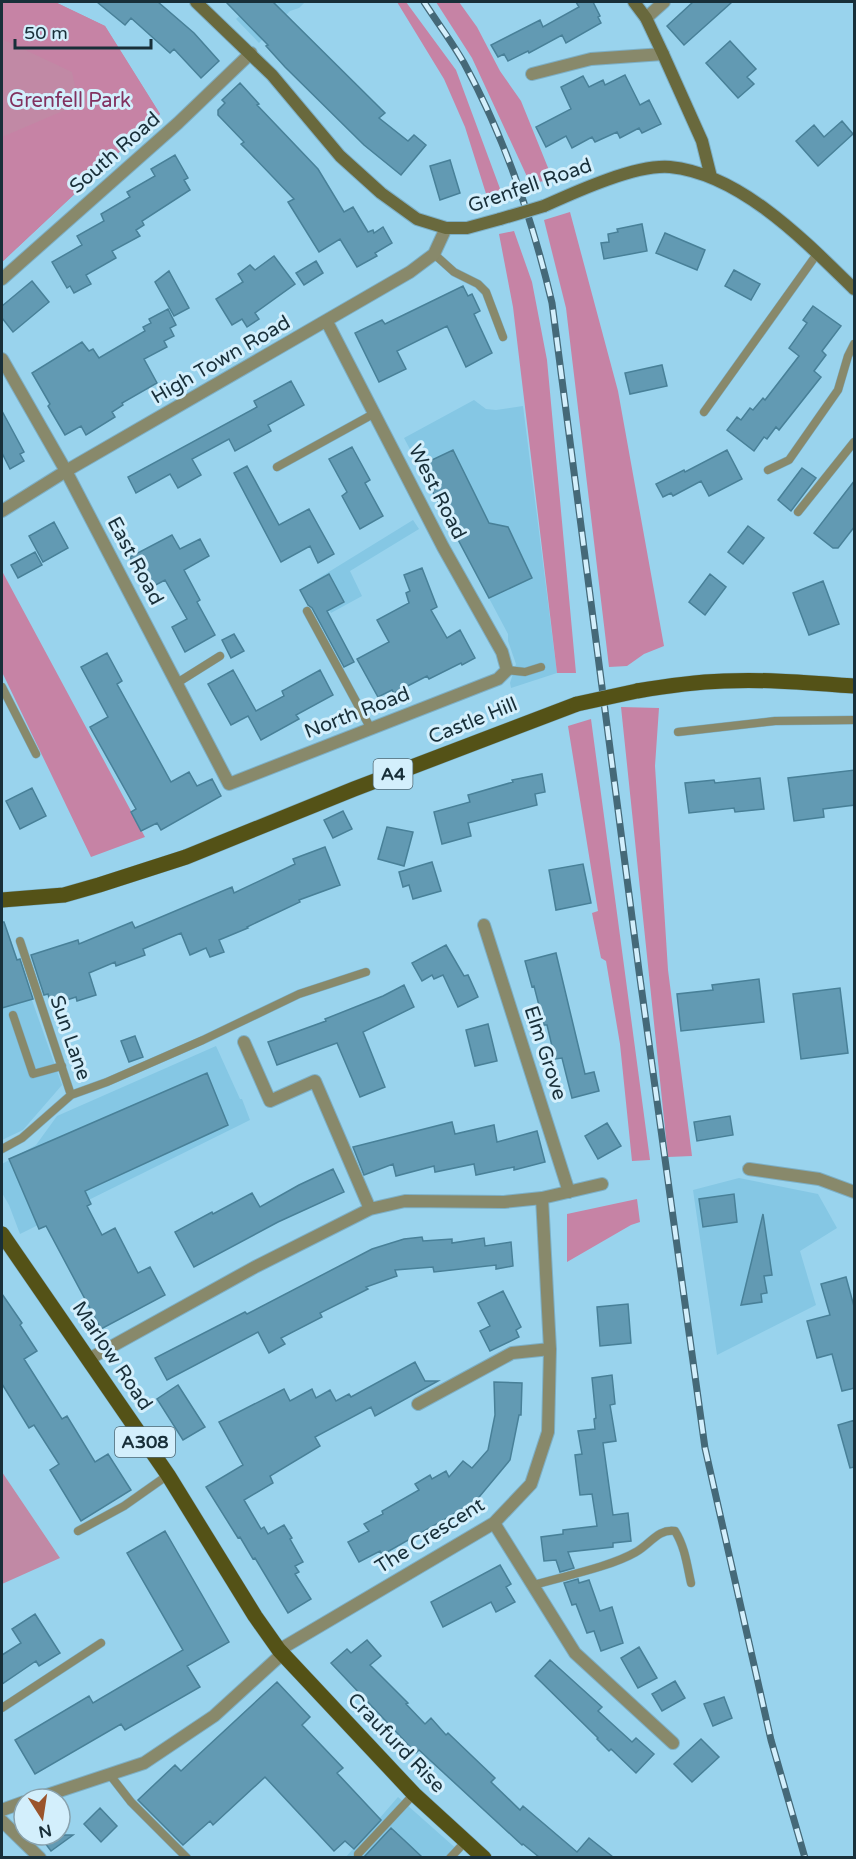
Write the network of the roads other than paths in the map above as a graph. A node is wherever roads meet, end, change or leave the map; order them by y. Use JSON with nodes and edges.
{"nodes":[{"id":1,"x":196,"y":2,"type":"edge"},
{"id":2,"x":634,"y":2,"type":"edge"},
{"id":3,"x":664,"y":2,"type":"edge"},
{"id":4,"x":646,"y":18,"type":"junction"},
{"id":5,"x":251,"y":53,"type":"junction"},
{"id":6,"x":663,"y":54,"type":"junction"},
{"id":7,"x":532,"y":74,"type":"dead end"},
{"id":8,"x":711,"y":177,"type":"junction"},
{"id":9,"x":446,"y":228,"type":"junction"},
{"id":10,"x":434,"y":254,"type":"junction"},
{"id":11,"x":817,"y":254,"type":"junction"},
{"id":12,"x":2,"y":279,"type":"edge"},
{"id":13,"x":855,"y":289,"type":"edge"},
{"id":14,"x":327,"y":322,"type":"junction"},
{"id":15,"x":503,"y":337,"type":"dead end"},
{"id":16,"x":855,"y":344,"type":"edge"},
{"id":17,"x":2,"y":359,"type":"edge"},
{"id":18,"x":704,"y":412,"type":"dead end"},
{"id":19,"x":375,"y":413,"type":"junction"},
{"id":20,"x":855,"y":442,"type":"edge"},
{"id":21,"x":277,"y":467,"type":"dead end"},
{"id":22,"x":768,"y":470,"type":"dead end"},
{"id":23,"x":66,"y":471,"type":"junction"},
{"id":24,"x":2,"y":511,"type":"edge"},
{"id":25,"x":798,"y":512,"type":"dead end"},
{"id":26,"x":307,"y":611,"type":"dead end"},
{"id":27,"x":220,"y":656,"type":"dead end"},
{"id":28,"x":541,"y":667,"type":"dead end"},
{"id":29,"x":502,"y":674,"type":"junction"},
{"id":30,"x":177,"y":683,"type":"junction"},
{"id":31,"x":855,"y":686,"type":"edge"},
{"id":32,"x":2,"y":687,"type":"edge"},
{"id":33,"x":855,"y":720,"type":"edge"},
{"id":34,"x":370,"y":729,"type":"junction"},
{"id":35,"x":678,"y":732,"type":"dead end"},
{"id":36,"x":36,"y":754,"type":"dead end"},
{"id":37,"x":229,"y":784,"type":"joint"},
{"id":38,"x":19,"y":899,"type":"junction"},
{"id":39,"x":2,"y":900,"type":"edge"},
{"id":40,"x":2,"y":908,"type":"edge"},
{"id":41,"x":484,"y":926,"type":"dead end"},
{"id":42,"x":20,"y":941,"type":"dead end"},
{"id":43,"x":366,"y":972,"type":"dead end"},
{"id":44,"x":13,"y":1015,"type":"dead end"},
{"id":45,"x":244,"y":1042,"type":"dead end"},
{"id":46,"x":62,"y":1066,"type":"junction"},
{"id":47,"x":71,"y":1095,"type":"junction"},
{"id":48,"x":2,"y":1149,"type":"edge"},
{"id":49,"x":749,"y":1169,"type":"dead end"},
{"id":50,"x":602,"y":1184,"type":"dead end"},
{"id":51,"x":569,"y":1192,"type":"junction"},
{"id":52,"x":855,"y":1192,"type":"edge"},
{"id":53,"x":542,"y":1198,"type":"junction"},
{"id":54,"x":370,"y":1209,"type":"junction"},
{"id":55,"x":2,"y":1234,"type":"edge"},
{"id":56,"x":550,"y":1349,"type":"junction"},
{"id":57,"x":89,"y":1359,"type":"junction"},
{"id":58,"x":418,"y":1404,"type":"dead end"},
{"id":59,"x":168,"y":1475,"type":"junction"},
{"id":60,"x":494,"y":1523,"type":"junction"},
{"id":61,"x":78,"y":1531,"type":"dead end"},
{"id":62,"x":691,"y":1583,"type":"dead end"},
{"id":63,"x":534,"y":1585,"type":"junction"},
{"id":64,"x":101,"y":1643,"type":"dead end"},
{"id":65,"x":280,"y":1652,"type":"junction"},
{"id":66,"x":2,"y":1708,"type":"edge"},
{"id":67,"x":673,"y":1743,"type":"dead end"},
{"id":68,"x":110,"y":1775,"type":"junction"},
{"id":69,"x":72,"y":1787,"type":"edge"},
{"id":70,"x":414,"y":1794,"type":"junction"},
{"id":71,"x":2,"y":1821,"type":"edge"},
{"id":72,"x":465,"y":1842,"type":"junction"},
{"id":73,"x":40,"y":1857,"type":"edge"},
{"id":74,"x":187,"y":1857,"type":"edge"},
{"id":75,"x":358,"y":1857,"type":"edge"},
{"id":76,"x":450,"y":1857,"type":"edge"},
{"id":77,"x":483,"y":1857,"type":"edge"}],
"edges":[{"from":1,"to":5,"type":"street","name":"Grenfell Road"},
{"from":2,"to":4,"type":"street"},
{"from":3,"to":4,"type":"street"},
{"from":4,"to":6,"type":"street"},
{"from":5,"to":9,"type":"street","name":"Grenfell Road"},
{"from":5,"to":12,"type":"street","name":"South Road"},
{"from":6,"to":7,"type":"street"},
{"from":6,"to":8,"type":"street"},
{"from":8,"to":9,"type":"street","name":"Grenfell Road","bridge":true},
{"from":8,"to":11,"type":"street","name":"Grenfell Road"},
{"from":9,"to":10,"type":"street","name":"High Town Road"},
{"from":10,"to":14,"type":"street","name":"High Town Road"},
{"from":10,"to":15,"type":"lane"},
{"from":11,"to":13,"type":"street","name":"Grenfell Road"},
{"from":11,"to":18,"type":"lane"},
{"from":14,"to":19,"type":"street","name":"West Road"},
{"from":14,"to":23,"type":"street","name":"High Town Road"},
{"from":16,"to":22,"type":"lane"},
{"from":17,"to":23,"type":"street","name":"East Road"},
{"from":19,"to":21,"type":"lane"},
{"from":19,"to":29,"type":"street","name":"West Road"},
{"from":20,"to":25,"type":"lane"},
{"from":23,"to":24,"type":"street","name":"High Town Road"},
{"from":23,"to":30,"type":"street","name":"East Road"},
{"from":26,"to":34,"type":"lane"},
{"from":27,"to":30,"type":"lane"},
{"from":28,"to":29,"type":"lane"},
{"from":29,"to":34,"type":"street","name":"North Road"},
{"from":30,"to":37,"type":"street","name":"East Road"},
{"from":31,"to":38,"type":"main road","name":"Castle Hill","number":"A4","bridge":true},
{"from":32,"to":36,"type":"lane"},
{"from":33,"to":35,"type":"lane"},
{"from":34,"to":37,"type":"street","name":"North Road"},
{"from":38,"to":39,"type":"main road","number":"A4"},
{"from":38,"to":40,"type":"main road","number":"A4"},
{"from":41,"to":51,"type":"street","name":"Elm Grove"},
{"from":42,"to":46,"type":"lane","name":"Sun Lane"},
{"from":43,"to":47,"type":"lane"},
{"from":44,"to":46,"type":"lane"},
{"from":45,"to":54,"type":"street"},
{"from":46,"to":47,"type":"lane","name":"Sun Lane"},
{"from":47,"to":48,"type":"lane","name":"Sun Lane"},
{"from":49,"to":52,"type":"street"},
{"from":50,"to":51,"type":"street"},
{"from":51,"to":53,"type":"street"},
{"from":53,"to":54,"type":"street"},
{"from":53,"to":56,"type":"street","name":"The Crescent"},
{"from":54,"to":57,"type":"street"},
{"from":55,"to":57,"type":"main road","name":"Marlow Road","number":"A308"},
{"from":56,"to":58,"type":"street"},
{"from":56,"to":60,"type":"street","name":"The Crescent"},
{"from":57,"to":59,"type":"main road","name":"Marlow Road","number":"A308"},
{"from":59,"to":61,"type":"lane"},
{"from":59,"to":65,"type":"main road","name":"Marlow Road","number":"A308"},
{"from":60,"to":63,"type":"street"},
{"from":60,"to":65,"type":"street","name":"The Crescent"},
{"from":62,"to":63,"type":"lane"},
{"from":63,"to":67,"type":"street"},
{"from":64,"to":66,"type":"lane"},
{"from":65,"to":68,"type":"street","name":"The Crescent"},
{"from":65,"to":70,"type":"main road","name":"Craufurd Rise","number":"A308"},
{"from":68,"to":69,"type":"street","name":"The Crescent"},
{"from":68,"to":74,"type":"lane"},
{"from":70,"to":72,"type":"main road","name":"Craufurd Rise","number":"A308"},
{"from":70,"to":75,"type":"lane"},
{"from":71,"to":73,"type":"street"},
{"from":72,"to":76,"type":"lane"},
{"from":72,"to":77,"type":"main road","name":"Craufurd Rise","number":"A308"}]}
